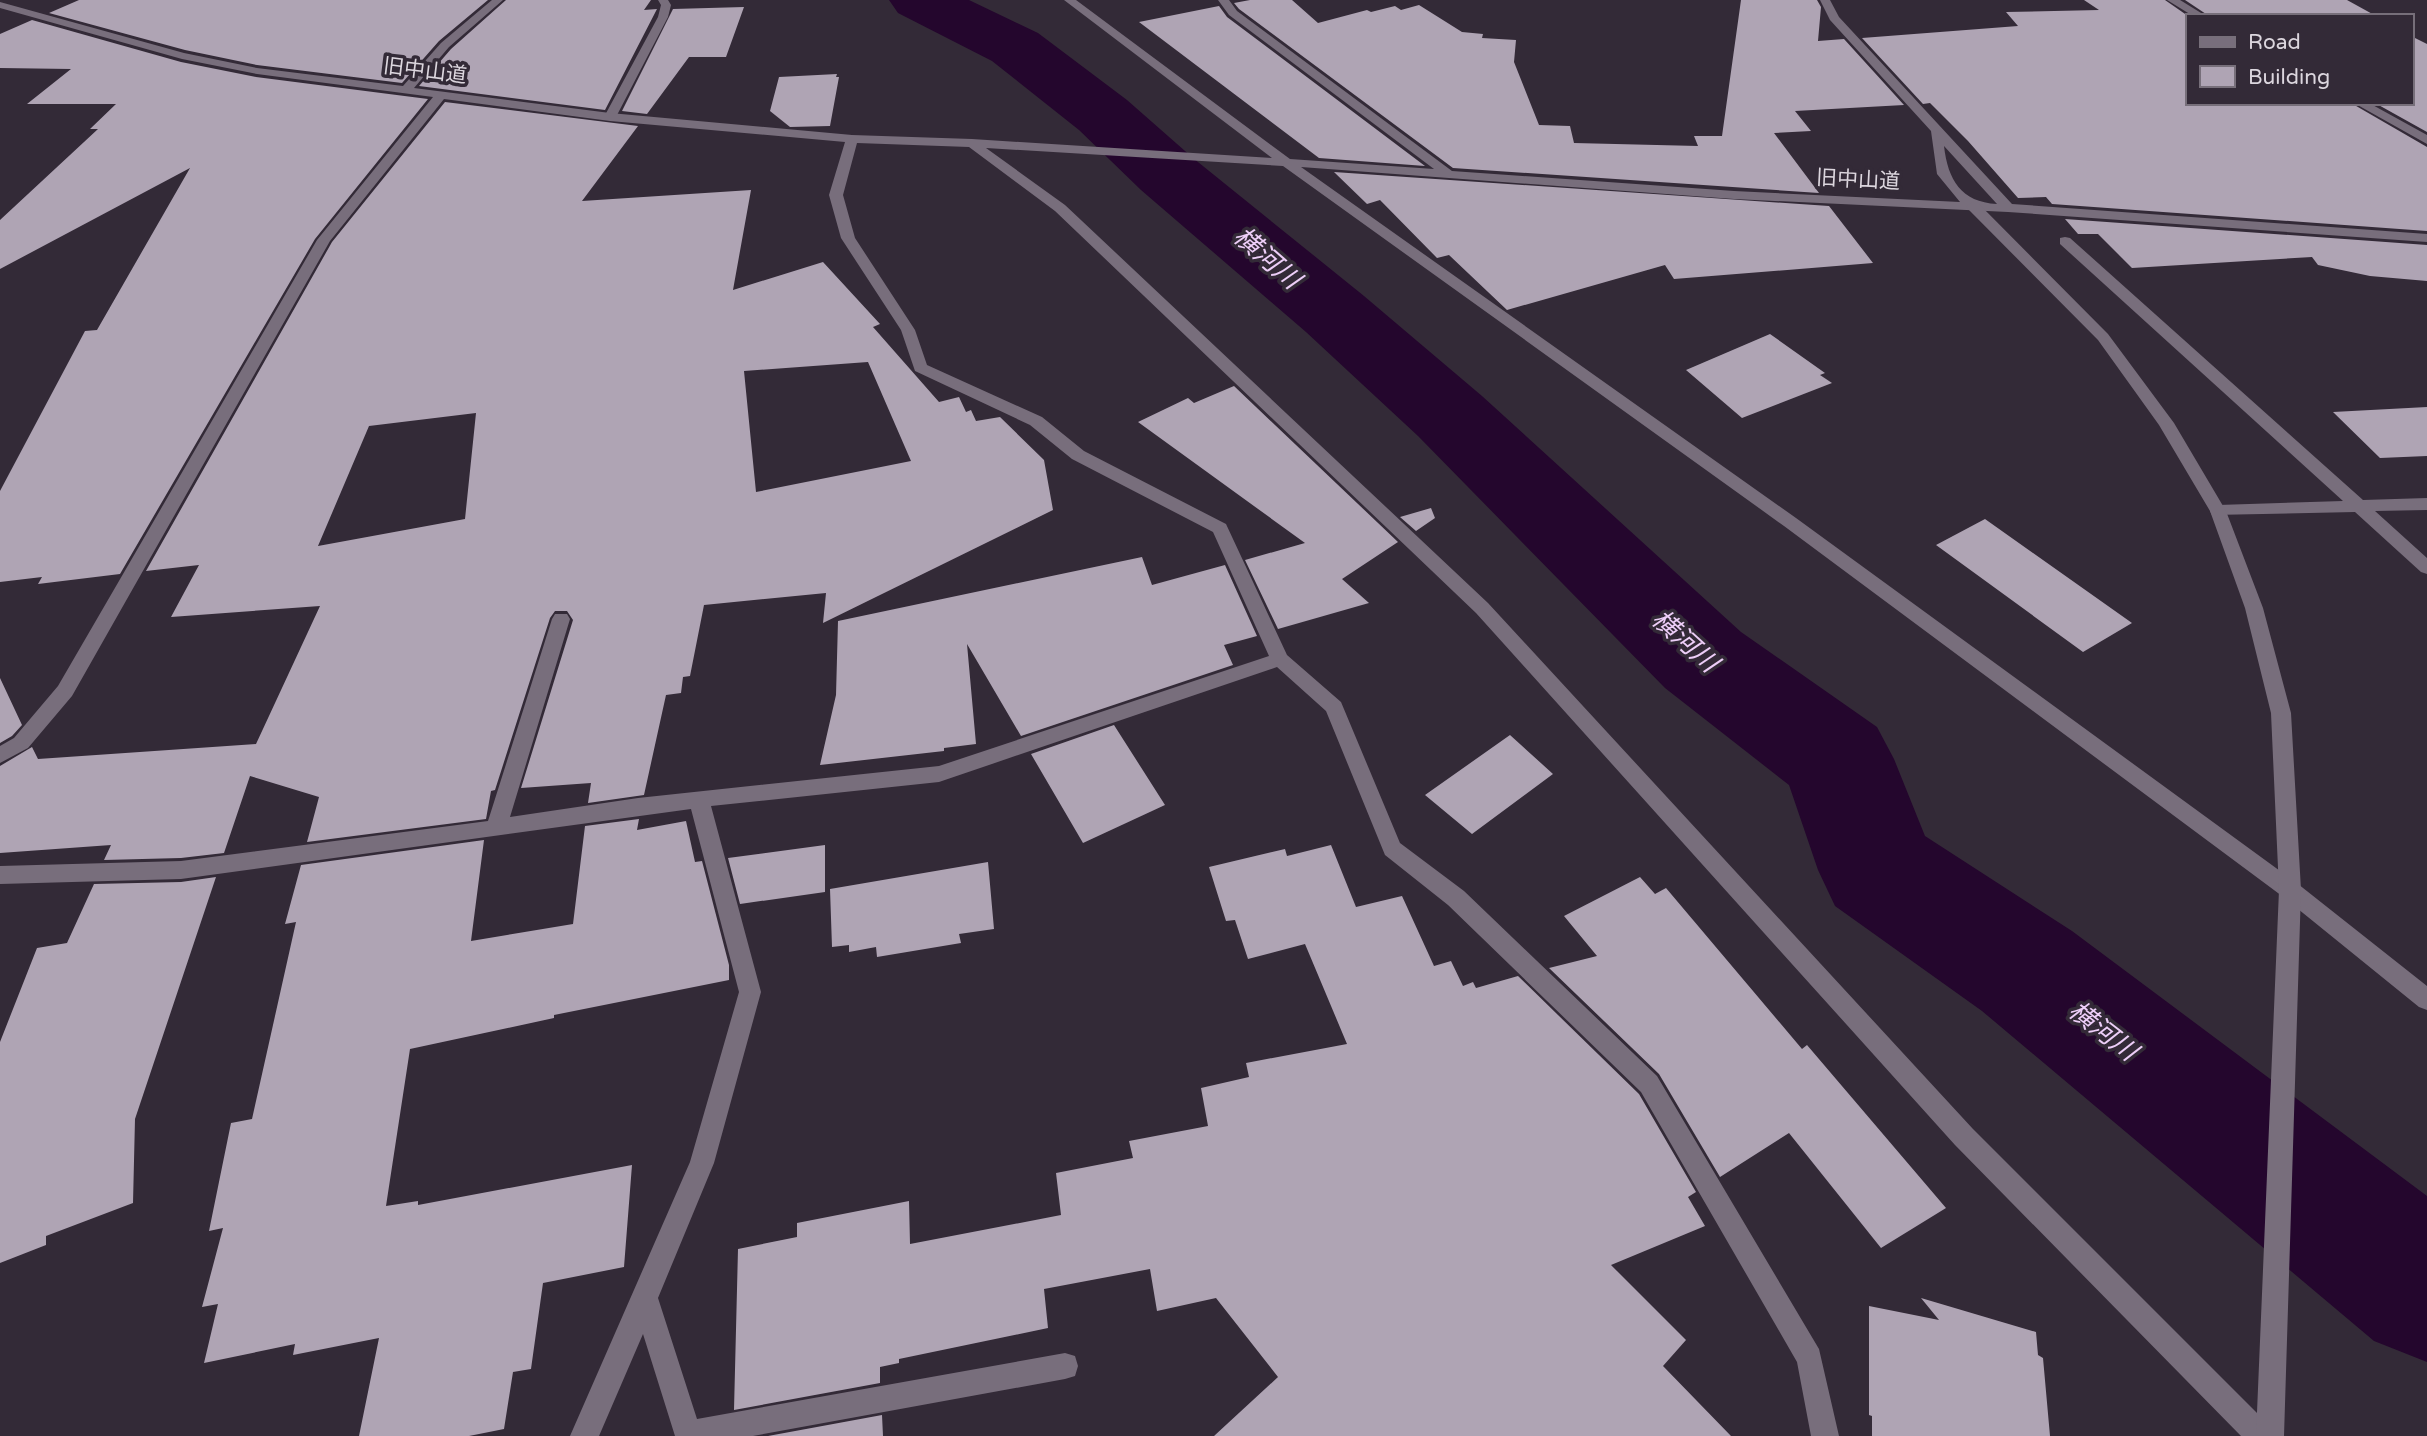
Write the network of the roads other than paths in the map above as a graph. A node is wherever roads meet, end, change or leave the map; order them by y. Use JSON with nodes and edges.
{"nodes":[{"id":1,"x":498,"y":0,"type":"edge"},
{"id":2,"x":663,"y":0,"type":"edge"},
{"id":3,"x":1069,"y":0,"type":"edge"},
{"id":4,"x":1223,"y":0,"type":"edge"},
{"id":5,"x":1825,"y":0,"type":"edge"},
{"id":6,"x":2172,"y":0,"type":"edge"},
{"id":7,"x":0,"y":5,"type":"edge"},
{"id":8,"x":2197,"y":14,"type":"edge"},
{"id":9,"x":406,"y":90,"type":"junction"},
{"id":10,"x":441,"y":94,"type":"junction"},
{"id":11,"x":2364,"y":105,"type":"edge"},
{"id":12,"x":610,"y":117,"type":"junction"},
{"id":13,"x":1937,"y":130,"type":"junction"},
{"id":14,"x":852,"y":139,"type":"junction"},
{"id":15,"x":2427,"y":140,"type":"edge"},
{"id":16,"x":982,"y":144,"type":"junction"},
{"id":17,"x":1287,"y":163,"type":"junction"},
{"id":18,"x":1451,"y":176,"type":"junction"},
{"id":19,"x":1973,"y":206,"type":"junction"},
{"id":20,"x":2008,"y":208,"type":"junction"},
{"id":21,"x":2427,"y":238,"type":"edge"},
{"id":22,"x":2066,"y":241,"type":"dead end"},
{"id":23,"x":2427,"y":504,"type":"edge"},
{"id":24,"x":2357,"y":506,"type":"junction"},
{"id":25,"x":2218,"y":511,"type":"junction"},
{"id":26,"x":2427,"y":568,"type":"edge"},
{"id":27,"x":561,"y":619,"type":"dead end"},
{"id":28,"x":1280,"y":659,"type":"junction"},
{"id":29,"x":0,"y":755,"type":"edge"},
{"id":30,"x":699,"y":799,"type":"junction"},
{"id":31,"x":496,"y":828,"type":"junction"},
{"id":32,"x":0,"y":875,"type":"edge"},
{"id":33,"x":2288,"y":900,"type":"junction"},
{"id":34,"x":2427,"y":1000,"type":"edge"},
{"id":35,"x":645,"y":1298,"type":"junction"},
{"id":36,"x":1065,"y":1366,"type":"dead end"},
{"id":37,"x":584,"y":1436,"type":"edge"},
{"id":38,"x":1825,"y":1436,"type":"edge"},
{"id":39,"x":2260,"y":1436,"type":"edge"},
{"id":40,"x":2270,"y":1436,"type":"edge"}],
"edges":[{"from":1,"to":9,"type":"street"},
{"from":2,"to":12,"type":"street"},
{"from":3,"to":17,"type":"street"},
{"from":4,"to":18,"type":"street"},
{"from":5,"to":13,"type":"street"},
{"from":6,"to":8,"type":"street"},
{"from":7,"to":9,"type":"street","name":"旧中山道"},
{"from":9,"to":10,"type":"street","name":"旧中山道"},
{"from":10,"to":12,"type":"street","name":"旧中山道"},
{"from":10,"to":29,"type":"street"},
{"from":11,"to":15,"type":"street"},
{"from":12,"to":14,"type":"street","name":"旧中山道"},
{"from":13,"to":19,"type":"street"},
{"from":13,"to":20,"type":"street"},
{"from":14,"to":16,"type":"street","name":"旧中山道"},
{"from":14,"to":28,"type":"street"},
{"from":16,"to":17,"type":"street","name":"旧中山道"},
{"from":16,"to":39,"type":"street"},
{"from":17,"to":18,"type":"street","name":"旧中山道"},
{"from":17,"to":33,"type":"street"},
{"from":18,"to":19,"type":"street","name":"旧中山道"},
{"from":19,"to":20,"type":"street","name":"旧中山道"},
{"from":19,"to":25,"type":"street"},
{"from":20,"to":21,"type":"street","name":"旧中山道"},
{"from":22,"to":24,"type":"street"},
{"from":23,"to":24,"type":"street"},
{"from":24,"to":25,"type":"street"},
{"from":24,"to":26,"type":"street"},
{"from":25,"to":33,"type":"street"},
{"from":27,"to":31,"type":"street"},
{"from":28,"to":30,"type":"street"},
{"from":28,"to":38,"type":"street"},
{"from":30,"to":31,"type":"street"},
{"from":30,"to":35,"type":"street"},
{"from":31,"to":32,"type":"street"},
{"from":33,"to":34,"type":"street"},
{"from":33,"to":40,"type":"street"},
{"from":35,"to":36,"type":"street"},
{"from":35,"to":37,"type":"street"}]}
